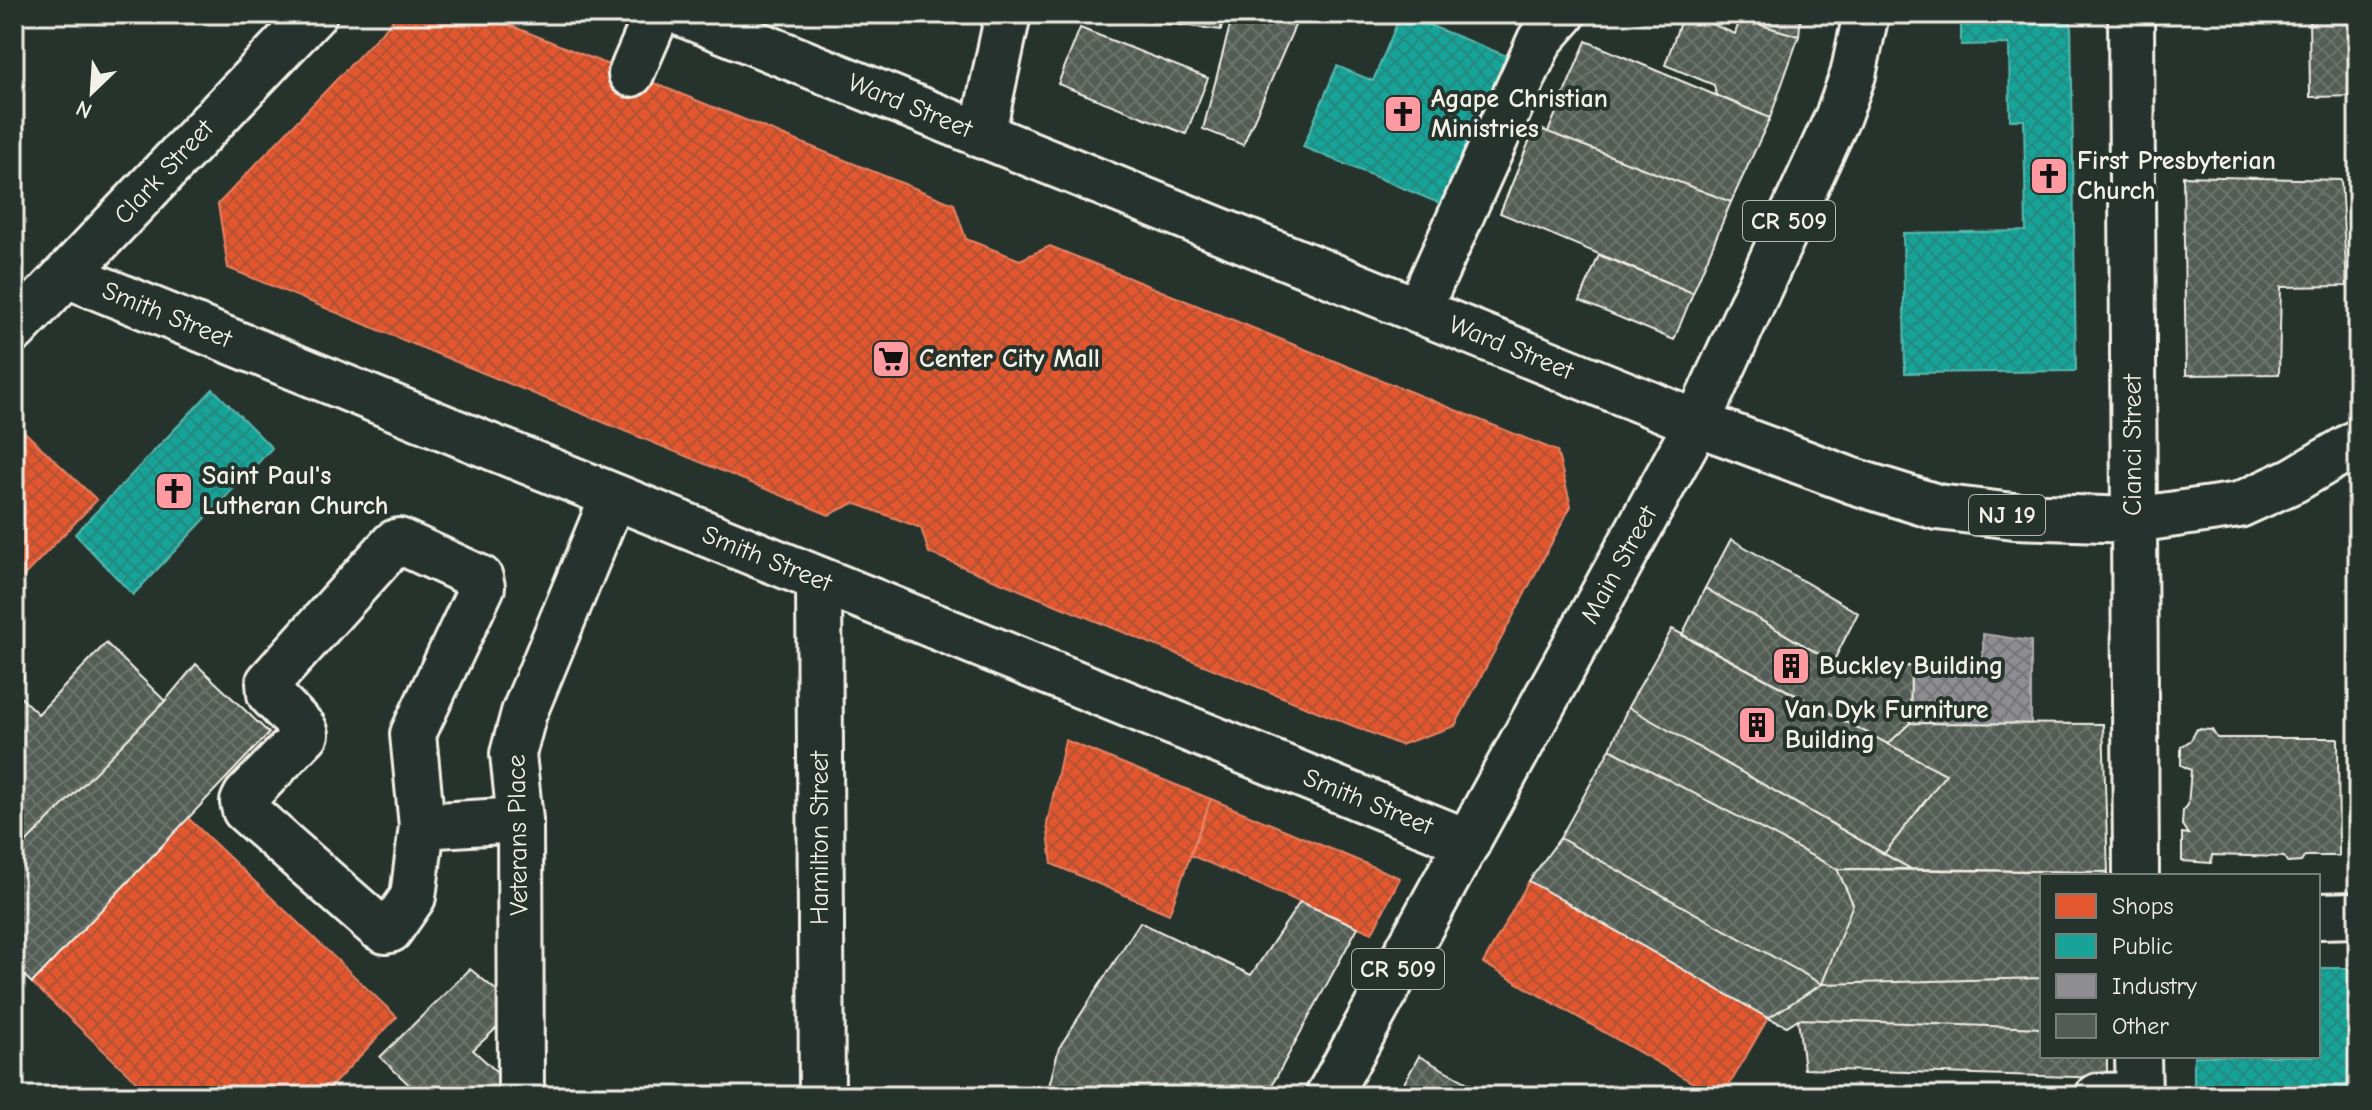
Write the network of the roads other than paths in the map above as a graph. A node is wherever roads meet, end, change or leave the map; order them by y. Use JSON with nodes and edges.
{"nodes":[{"id":1,"x":314,"y":14,"type":"edge"},
{"id":2,"x":657,"y":14,"type":"edge"},
{"id":3,"x":683,"y":14,"type":"edge"},
{"id":4,"x":1008,"y":14,"type":"edge"},
{"id":5,"x":1563,"y":14,"type":"edge"},
{"id":6,"x":1866,"y":14,"type":"edge"},
{"id":7,"x":2131,"y":14,"type":"edge"},
{"id":8,"x":631,"y":74,"type":"dead end"},
{"id":9,"x":982,"y":136,"type":"junction"},
{"id":10,"x":67,"y":275,"type":"junction"},
{"id":11,"x":1418,"y":311,"type":"junction"},
{"id":12,"x":14,"y":330,"type":"edge"},
{"id":13,"x":1697,"y":423,"type":"junction"},
{"id":14,"x":2358,"y":442,"type":"edge"},
{"id":15,"x":613,"y":497,"type":"junction"},
{"id":16,"x":2134,"y":520,"type":"junction"},
{"id":17,"x":819,"y":580,"type":"junction"},
{"id":18,"x":520,"y":820,"type":"junction"},
{"id":19,"x":422,"y":826,"type":"junction"},
{"id":20,"x":1468,"y":842,"type":"junction"},
{"id":21,"x":2136,"y":874,"type":"edge"},
{"id":22,"x":2358,"y":915,"type":"edge"},
{"id":23,"x":2320,"y":916,"type":"edge"},
{"id":24,"x":521,"y":1096,"type":"edge"},
{"id":25,"x":822,"y":1096,"type":"edge"},
{"id":26,"x":1328,"y":1096,"type":"edge"}],
"edges":[{"from":1,"to":10,"type":"street","name":"Clark Street"},
{"from":2,"to":8,"type":"street"},
{"from":3,"to":9,"type":"street","name":"Ward Street"},
{"from":4,"to":9,"type":"street"},
{"from":5,"to":11,"type":"street"},
{"from":6,"to":13,"type":"street","name":"Main Street","number":"CR 509"},
{"from":7,"to":16,"type":"street","name":"Cianci Street"},
{"from":9,"to":11,"type":"street","name":"Ward Street"},
{"from":10,"to":12,"type":"street","name":"Clark Street"},
{"from":10,"to":15,"type":"street","name":"Smith Street"},
{"from":11,"to":13,"type":"street","name":"Ward Street"},
{"from":13,"to":16,"type":"street","name":"Ward Street","number":"NJ 19"},
{"from":13,"to":20,"type":"street","name":"Main Street","number":"CR 509"},
{"from":14,"to":16,"type":"street","name":"Ward Street","number":"NJ 19"},
{"from":15,"to":17,"type":"street","name":"Smith Street"},
{"from":15,"to":18,"type":"street","name":"Veterans Place"},
{"from":16,"to":21,"type":"street","name":"Cianci Street"},
{"from":17,"to":20,"type":"street","name":"Smith Street"},
{"from":17,"to":25,"type":"street","name":"Hamilton Street"},
{"from":18,"to":19,"type":"street"},
{"from":18,"to":24,"type":"street","name":"Veterans Place"},
{"from":19,"to":19,"type":"street"},
{"from":20,"to":26,"type":"street","name":"Main Street","number":"CR 509"},
{"from":22,"to":23,"type":"street"}]}
